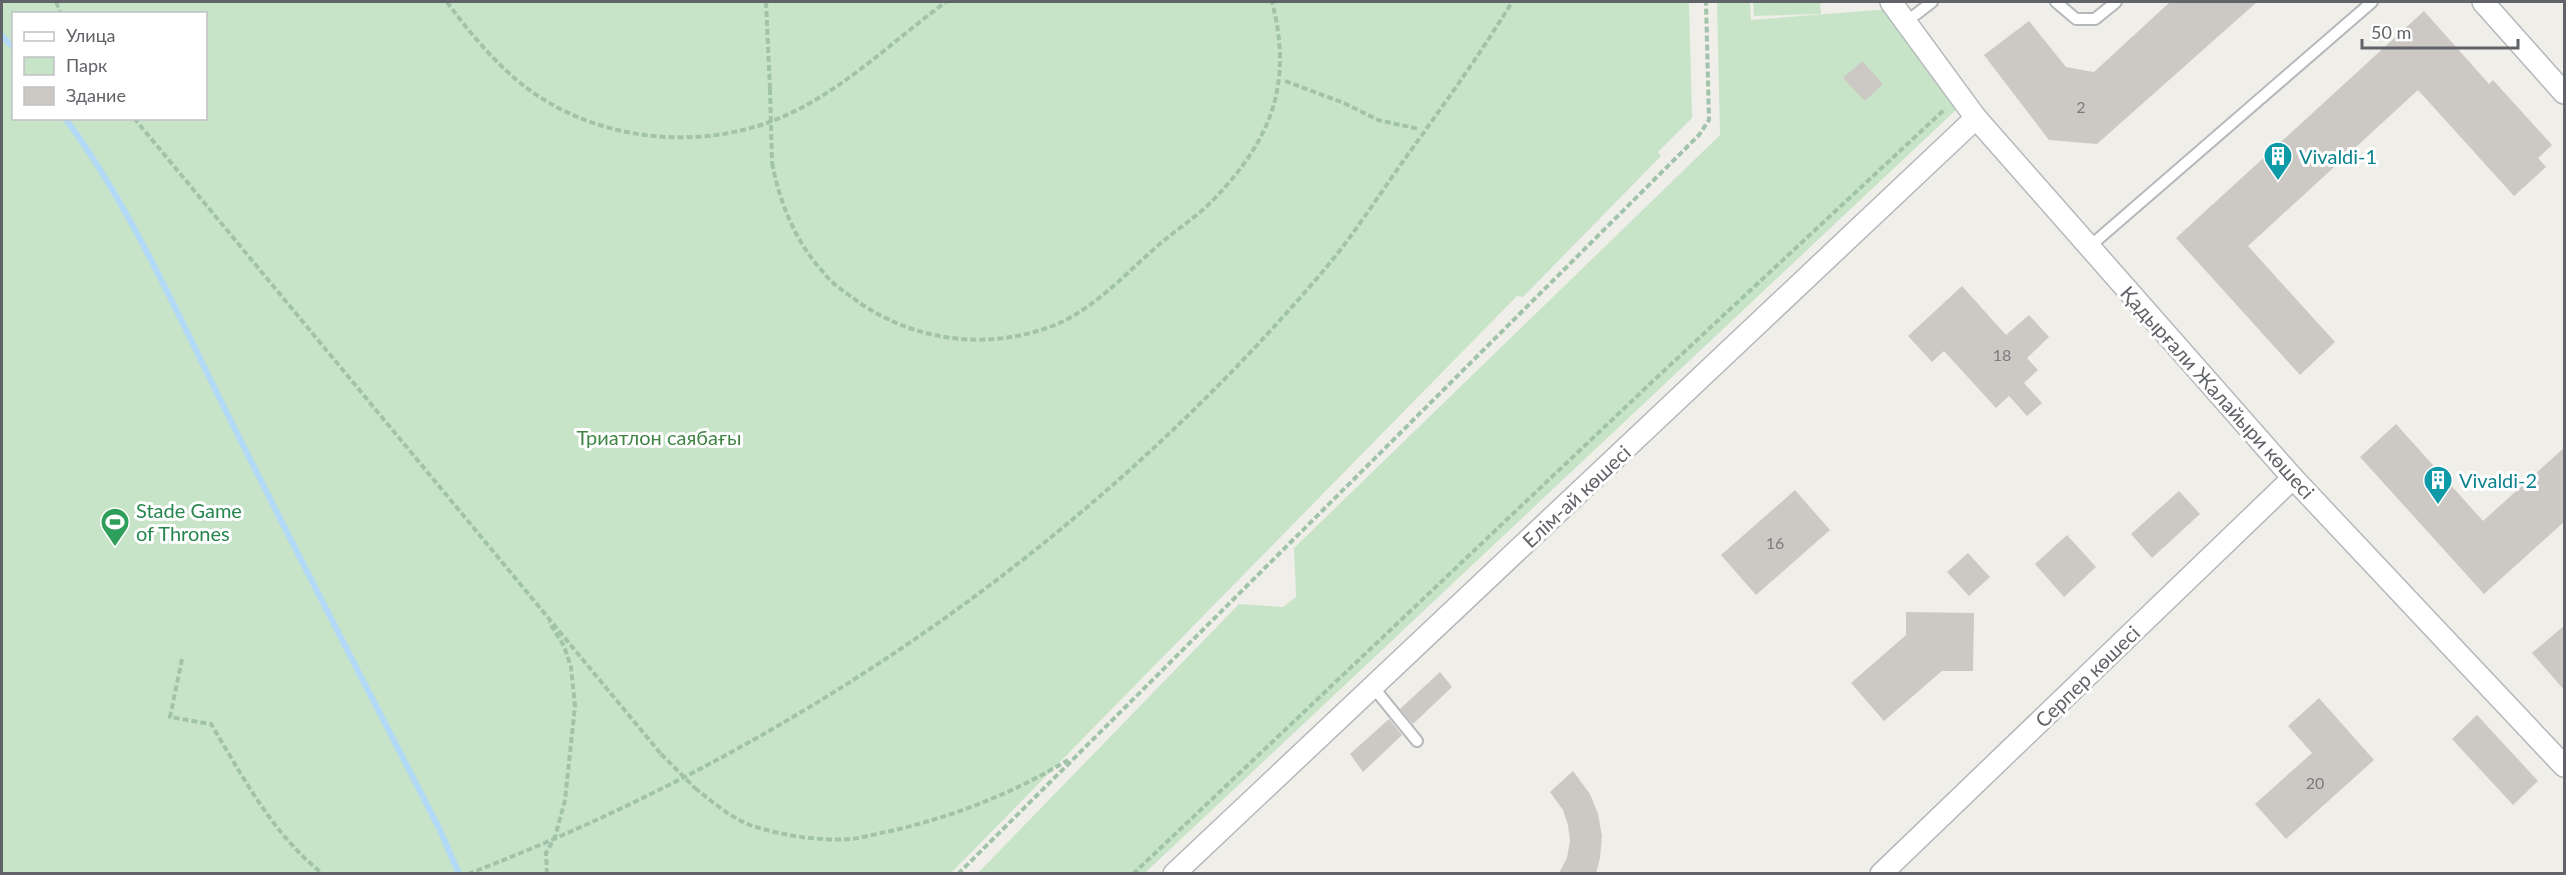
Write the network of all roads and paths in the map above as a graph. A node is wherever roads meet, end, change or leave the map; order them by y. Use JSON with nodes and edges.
{"nodes":[{"id":1,"x":447,"y":2,"type":"edge"},
{"id":2,"x":766,"y":2,"type":"edge"},
{"id":3,"x":946,"y":2,"type":"edge"},
{"id":4,"x":1272,"y":2,"type":"edge"},
{"id":5,"x":1512,"y":2,"type":"edge"},
{"id":6,"x":1706,"y":2,"type":"edge"},
{"id":7,"x":1891,"y":2,"type":"edge"},
{"id":8,"x":1932,"y":2,"type":"edge"},
{"id":9,"x":2056,"y":2,"type":"edge"},
{"id":10,"x":2115,"y":2,"type":"edge"},
{"id":11,"x":2372,"y":2,"type":"edge"},
{"id":12,"x":2483,"y":2,"type":"edge"},
{"id":13,"x":1906,"y":22,"type":"junction"},
{"id":14,"x":1285,"y":81,"type":"dead end"},
{"id":15,"x":2565,"y":93,"type":"edge"},
{"id":16,"x":1947,"y":106,"type":"dead end"},
{"id":17,"x":1977,"y":118,"type":"junction"},
{"id":18,"x":136,"y":120,"type":"edge"},
{"id":19,"x":1419,"y":129,"type":"dead end"},
{"id":20,"x":2089,"y":247,"type":"junction"},
{"id":21,"x":2292,"y":478,"type":"junction"},
{"id":22,"x":543,"y":611,"type":"junction"},
{"id":23,"x":182,"y":658,"type":"dead end"},
{"id":24,"x":1373,"y":687,"type":"junction"},
{"id":25,"x":1417,"y":741,"type":"dead end"},
{"id":26,"x":1073,"y":757,"type":"junction"},
{"id":27,"x":2565,"y":766,"type":"edge"},
{"id":28,"x":555,"y":837,"type":"junction"},
{"id":29,"x":323,"y":873,"type":"edge"},
{"id":30,"x":468,"y":873,"type":"edge"},
{"id":31,"x":547,"y":873,"type":"edge"},
{"id":32,"x":958,"y":873,"type":"edge"},
{"id":33,"x":1133,"y":873,"type":"edge"},
{"id":34,"x":1174,"y":873,"type":"edge"},
{"id":35,"x":1881,"y":873,"type":"edge"}],
"edges":[{"from":1,"to":3,"type":"path"},
{"from":2,"to":4,"type":"path","bridge":true},
{"from":5,"to":28,"type":"path"},
{"from":6,"to":26,"type":"path"},
{"from":7,"to":13,"type":"street","name":"Қадырғали Жалайыри көшесі"},
{"from":8,"to":13,"type":"lane"},
{"from":9,"to":10,"type":"lane"},
{"from":11,"to":20,"type":"lane"},
{"from":12,"to":15,"type":"street"},
{"from":13,"to":17,"type":"street","name":"Қадырғали Жалайыри көшесі"},
{"from":14,"to":19,"type":"path"},
{"from":16,"to":33,"type":"path"},
{"from":17,"to":20,"type":"street","name":"Қадырғали Жалайыри көшесі"},
{"from":17,"to":24,"type":"street","name":"Елім-ай көшесі"},
{"from":18,"to":22,"type":"path"},
{"from":20,"to":21,"type":"street","name":"Қадырғали Жалайыри көшесі"},
{"from":21,"to":27,"type":"street","name":"Қадырғали Жалайыри көшесі"},
{"from":21,"to":35,"type":"street","name":"Серпер көшесі"},
{"from":22,"to":26,"type":"path","bridge":true},
{"from":22,"to":28,"type":"path"},
{"from":23,"to":29,"type":"path"},
{"from":24,"to":25,"type":"lane"},
{"from":24,"to":34,"type":"street","name":"Елім-ай көшесі"},
{"from":26,"to":32,"type":"path"},
{"from":28,"to":30,"type":"path"},
{"from":28,"to":31,"type":"path"}]}
